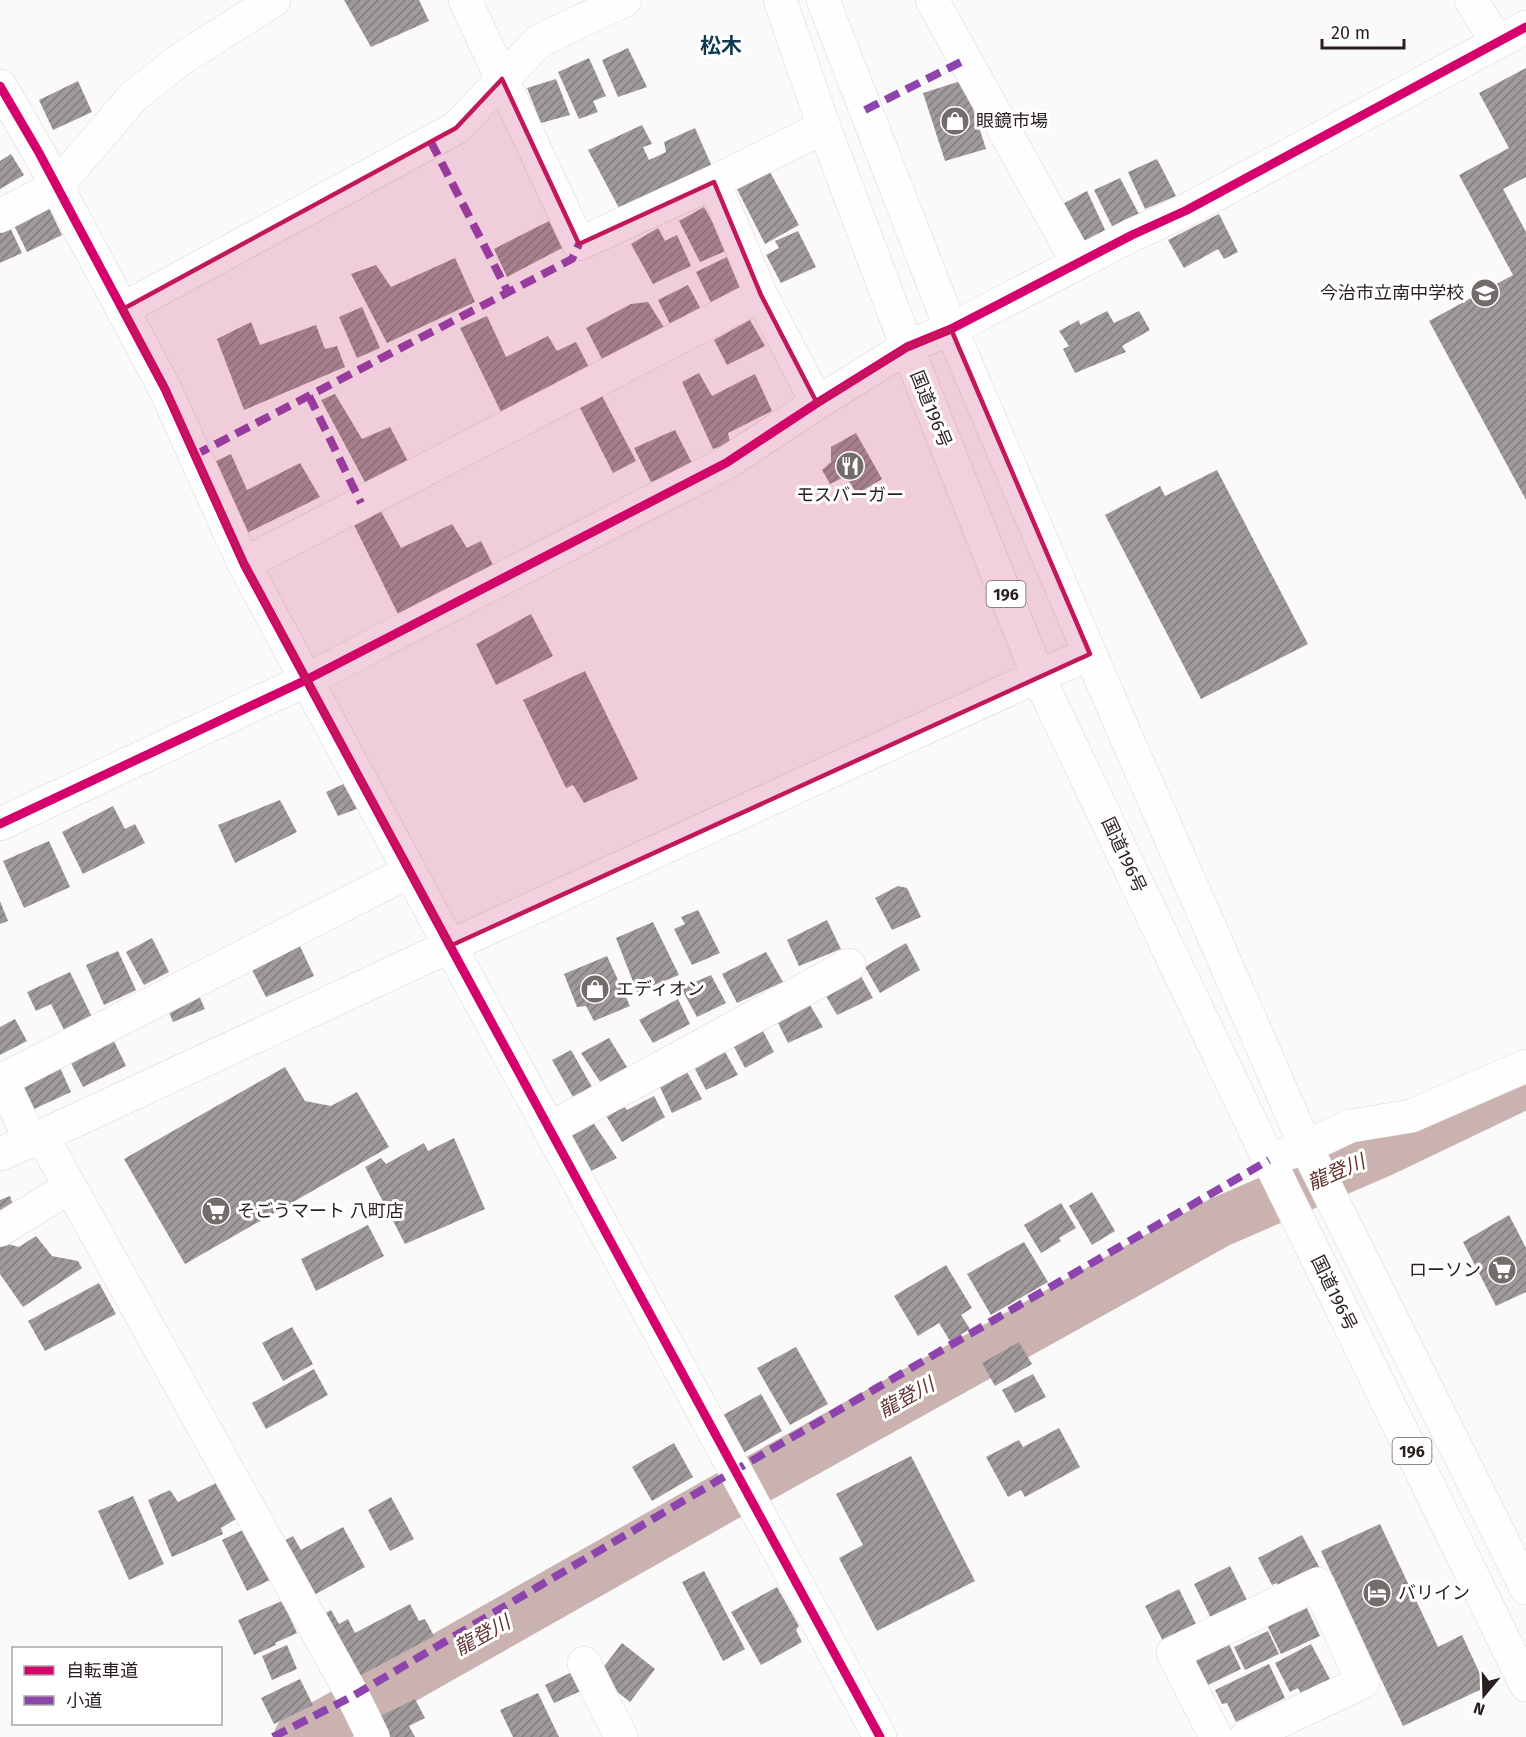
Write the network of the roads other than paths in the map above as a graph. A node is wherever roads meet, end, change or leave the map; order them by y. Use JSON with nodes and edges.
{"nodes":[{"id":1,"x":274,"y":0,"type":"edge"},
{"id":2,"x":465,"y":0,"type":"edge"},
{"id":3,"x":625,"y":0,"type":"edge"},
{"id":4,"x":780,"y":0,"type":"edge"},
{"id":5,"x":823,"y":0,"type":"edge"},
{"id":6,"x":932,"y":0,"type":"edge"},
{"id":7,"x":1472,"y":0,"type":"edge"},
{"id":8,"x":1526,"y":27,"type":"edge"},
{"id":9,"x":1497,"y":42,"type":"junction"},
{"id":10,"x":502,"y":79,"type":"junction"},
{"id":11,"x":0,"y":86,"type":"edge"},
{"id":12,"x":824,"y":127,"type":"junction"},
{"id":13,"x":714,"y":182,"type":"junction"},
{"id":14,"x":57,"y":186,"type":"junction"},
{"id":15,"x":0,"y":216,"type":"edge"},
{"id":16,"x":1078,"y":263,"type":"junction"},
{"id":17,"x":761,"y":295,"type":"junction"},
{"id":18,"x":123,"y":309,"type":"junction"},
{"id":19,"x":951,"y":329,"type":"junction"},
{"id":20,"x":907,"y":348,"type":"junction"},
{"id":21,"x":817,"y":403,"type":"junction"},
{"id":22,"x":244,"y":564,"type":"junction"},
{"id":23,"x":1090,"y":654,"type":"junction"},
{"id":24,"x":1038,"y":676,"type":"junction"},
{"id":25,"x":306,"y":680,"type":"junction"},
{"id":26,"x":0,"y":824,"type":"edge"},
{"id":27,"x":410,"y":871,"type":"junction"},
{"id":28,"x":450,"y":946,"type":"junction"},
{"id":29,"x":849,"y":965,"type":"dead end"},
{"id":30,"x":1522,"y":1076,"type":"edge"},
{"id":31,"x":549,"y":1129,"type":"junction"},
{"id":32,"x":37,"y":1139,"type":"junction"},
{"id":33,"x":1309,"y":1152,"type":"junction"},
{"id":34,"x":0,"y":1154,"type":"edge"},
{"id":35,"x":1272,"y":1165,"type":"junction"},
{"id":36,"x":70,"y":1187,"type":"junction"},
{"id":37,"x":0,"y":1230,"type":"edge"},
{"id":38,"x":1526,"y":1587,"type":"edge"},
{"id":39,"x":584,"y":1663,"type":"dead end"},
{"id":40,"x":1526,"y":1685,"type":"edge"},
{"id":41,"x":374,"y":1737,"type":"edge"},
{"id":42,"x":621,"y":1737,"type":"edge"},
{"id":43,"x":880,"y":1737,"type":"edge"},
{"id":44,"x":1216,"y":1737,"type":"edge"},
{"id":45,"x":1246,"y":1737,"type":"edge"}],
"edges":[{"from":1,"to":14,"type":"main road"},
{"from":2,"to":10,"type":"main road"},
{"from":3,"to":10,"type":"main road"},
{"from":4,"to":12,"type":"main road","name":"国道196号","number":"196"},
{"from":5,"to":19,"type":"main road","number":"196"},
{"from":6,"to":16,"type":"main road"},
{"from":7,"to":9,"type":"main road"},
{"from":8,"to":9,"type":"main road"},
{"from":9,"to":16,"type":"main road"},
{"from":10,"to":13,"type":"main road"},
{"from":10,"to":18,"type":"main road"},
{"from":11,"to":14,"type":"main road"},
{"from":12,"to":13,"type":"main road"},
{"from":12,"to":20,"type":"main road","name":"国道196号","number":"196"},
{"from":13,"to":17,"type":"main road"},
{"from":14,"to":15,"type":"main road"},
{"from":14,"to":18,"type":"main road"},
{"from":16,"to":19,"type":"main road"},
{"from":17,"to":21,"type":"main road"},
{"from":17,"to":22,"type":"main road"},
{"from":18,"to":22,"type":"main road"},
{"from":19,"to":20,"type":"main road"},
{"from":19,"to":23,"type":"main road","number":"196"},
{"from":20,"to":21,"type":"main road"},
{"from":20,"to":24,"type":"main road","name":"国道196号","number":"196"},
{"from":21,"to":25,"type":"main road"},
{"from":22,"to":25,"type":"main road"},
{"from":23,"to":24,"type":"main road"},
{"from":23,"to":33,"type":"main road","number":"196"},
{"from":24,"to":28,"type":"main road"},
{"from":24,"to":35,"type":"main road","name":"国道196号","number":"196"},
{"from":25,"to":26,"type":"main road"},
{"from":25,"to":27,"type":"main road"},
{"from":27,"to":28,"type":"main road"},
{"from":27,"to":32,"type":"main road"},
{"from":28,"to":31,"type":"main road"},
{"from":28,"to":32,"type":"main road"},
{"from":29,"to":31,"type":"main road"},
{"from":30,"to":33,"type":"main road"},
{"from":31,"to":43,"type":"main road"},
{"from":32,"to":34,"type":"main road"},
{"from":32,"to":36,"type":"main road"},
{"from":33,"to":35,"type":"main road"},
{"from":33,"to":38,"type":"main road","number":"196"},
{"from":35,"to":40,"type":"main road","name":"国道196号","number":"196"},
{"from":36,"to":37,"type":"main road"},
{"from":36,"to":41,"type":"main road"},
{"from":39,"to":42,"type":"main road"},
{"from":44,"to":45,"type":"main road"}]}
